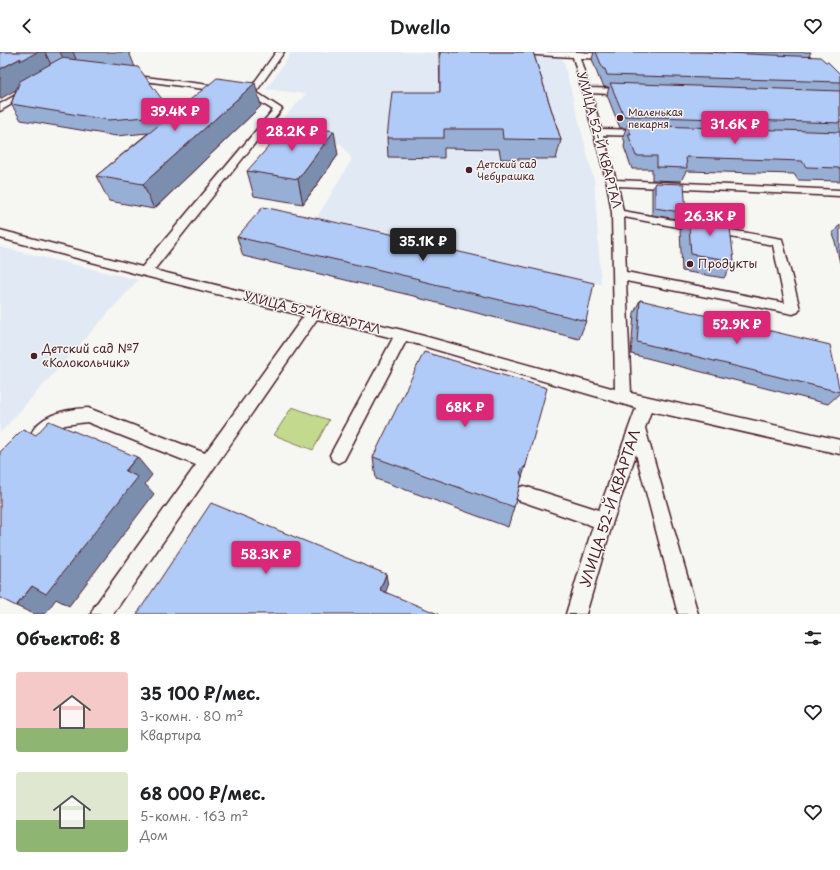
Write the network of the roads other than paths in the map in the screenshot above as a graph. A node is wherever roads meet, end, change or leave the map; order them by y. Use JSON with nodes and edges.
{"nodes":[{"id":1,"x":280,"y":52,"type":"edge"},
{"id":2,"x":517,"y":53,"type":"edge"},
{"id":3,"x":576,"y":54,"type":"edge"},
{"id":4,"x":624,"y":57,"type":"edge"},
{"id":5,"x":120,"y":76,"type":"edge"},
{"id":6,"x":33,"y":88,"type":"edge"},
{"id":7,"x":586,"y":90,"type":"junction"},
{"id":8,"x":634,"y":92,"type":"edge"},
{"id":9,"x":251,"y":93,"type":"junction"},
{"id":10,"x":0,"y":108,"type":"edge"},
{"id":11,"x":598,"y":132,"type":"junction"},
{"id":12,"x":653,"y":134,"type":"edge"},
{"id":13,"x":612,"y":183,"type":"junction"},
{"id":14,"x":840,"y":193,"type":"edge"},
{"id":15,"x":618,"y":213,"type":"junction"},
{"id":16,"x":0,"y":234,"type":"edge"},
{"id":17,"x":145,"y":272,"type":"junction"},
{"id":18,"x":620,"y":275,"type":"junction"},
{"id":19,"x":313,"y":314,"type":"junction"},
{"id":20,"x":402,"y":336,"type":"junction"},
{"id":21,"x":623,"y":398,"type":"junction"},
{"id":22,"x":646,"y":403,"type":"junction"},
{"id":23,"x":637,"y":427,"type":"junction"},
{"id":24,"x":26,"y":447,"type":"edge"},
{"id":25,"x":840,"y":447,"type":"edge"},
{"id":26,"x":338,"y":455,"type":"dead end"},
{"id":27,"x":208,"y":462,"type":"junction"},
{"id":28,"x":524,"y":494,"type":"edge"},
{"id":29,"x":604,"y":521,"type":"junction"},
{"id":30,"x":101,"y":614,"type":"edge"},
{"id":31,"x":576,"y":614,"type":"edge"},
{"id":32,"x":688,"y":614,"type":"edge"}],
"edges":[{"from":1,"to":9,"type":"lane"},
{"from":2,"to":3,"type":"lane"},
{"from":3,"to":4,"type":"lane"},
{"from":3,"to":7,"type":"lane","name":"УЛИЦА 52-Й КВАРТАЛ"},
{"from":5,"to":9,"type":"lane"},
{"from":6,"to":10,"type":"lane"},
{"from":7,"to":8,"type":"lane"},
{"from":7,"to":11,"type":"lane","name":"УЛИЦА 52-Й КВАРТАЛ"},
{"from":9,"to":17,"type":"lane"},
{"from":11,"to":12,"type":"lane"},
{"from":11,"to":13,"type":"lane","name":"УЛИЦА 52-Й КВАРТАЛ"},
{"from":13,"to":14,"type":"lane"},
{"from":13,"to":15,"type":"lane","name":"УЛИЦА 52-Й КВАРТАЛ"},
{"from":15,"to":18,"type":"lane","name":"УЛИЦА 52-Й КВАРТАЛ"},
{"from":15,"to":18,"type":"lane"},
{"from":16,"to":17,"type":"lane","name":"УЛИЦА 52-Й КВАРТАЛ"},
{"from":17,"to":19,"type":"lane","name":"УЛИЦА 52-Й КВАРТАЛ"},
{"from":18,"to":21,"type":"lane","name":"УЛИЦА 52-Й КВАРТАЛ"},
{"from":19,"to":20,"type":"lane","name":"УЛИЦА 52-Й КВАРТАЛ"},
{"from":19,"to":27,"type":"lane"},
{"from":20,"to":21,"type":"lane","name":"УЛИЦА 52-Й КВАРТАЛ"},
{"from":20,"to":26,"type":"lane"},
{"from":21,"to":22,"type":"lane","name":"УЛИЦА 52-Й КВАРТАЛ"},
{"from":22,"to":23,"type":"lane","name":"УЛИЦА 52-Й КВАРТАЛ"},
{"from":22,"to":25,"type":"lane","name":"УЛИЦА 52-Й КВАРТАЛ"},
{"from":23,"to":29,"type":"lane","name":"УЛИЦА 52-Й КВАРТАЛ"},
{"from":23,"to":32,"type":"lane"},
{"from":24,"to":27,"type":"lane"},
{"from":27,"to":30,"type":"lane"},
{"from":28,"to":29,"type":"lane"},
{"from":29,"to":31,"type":"lane","name":"УЛИЦА 52-Й КВАРТАЛ"}]}
